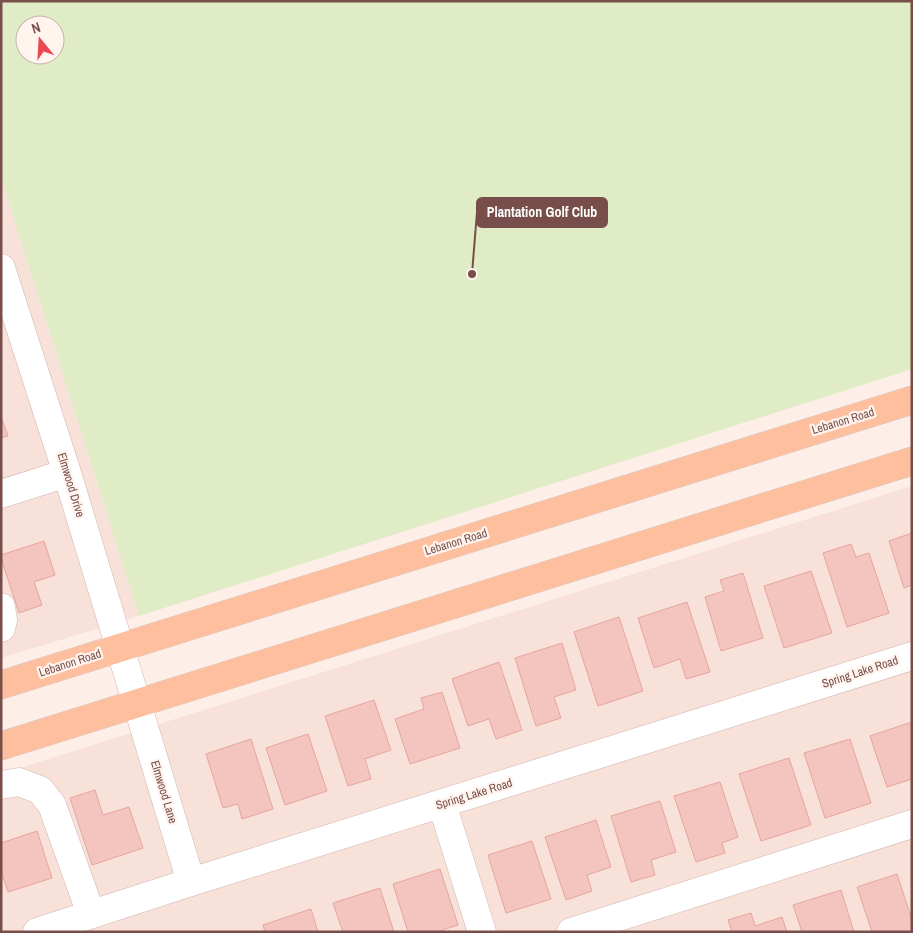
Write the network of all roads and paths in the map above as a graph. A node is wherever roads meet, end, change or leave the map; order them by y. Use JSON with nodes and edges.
{"nodes":[{"id":1,"x":1,"y":268,"type":"edge"},
{"id":2,"x":11,"y":332,"type":"edge"},
{"id":3,"x":912,"y":400,"type":"edge"},
{"id":4,"x":912,"y":461,"type":"edge"},
{"id":5,"x":67,"y":472,"type":"junction"},
{"id":6,"x":1,"y":494,"type":"edge"},
{"id":7,"x":1,"y":607,"type":"edge"},
{"id":8,"x":1,"y":628,"type":"edge"},
{"id":9,"x":120,"y":648,"type":"junction"},
{"id":10,"x":912,"y":656,"type":"edge"},
{"id":11,"x":1,"y":685,"type":"edge"},
{"id":12,"x":137,"y":703,"type":"junction"},
{"id":13,"x":1,"y":746,"type":"edge"},
{"id":14,"x":1,"y":785,"type":"edge"},
{"id":15,"x":442,"y":804,"type":"junction"},
{"id":16,"x":912,"y":824,"type":"edge"},
{"id":17,"x":191,"y":882,"type":"junction"},
{"id":18,"x":91,"y":914,"type":"junction"},
{"id":19,"x":37,"y":932,"type":"edge"},
{"id":20,"x":482,"y":932,"type":"edge"},
{"id":21,"x":570,"y":932,"type":"edge"}],
"edges":[{"from":1,"to":2,"type":"street","name":"Elmwood Drive"},
{"from":2,"to":5,"type":"street","name":"Elmwood Drive"},
{"from":3,"to":9,"type":"main road","name":"Lebanon Road"},
{"from":4,"to":12,"type":"main road"},
{"from":5,"to":6,"type":"street"},
{"from":5,"to":9,"type":"street","name":"Elmwood Drive"},
{"from":7,"to":8,"type":"street"},
{"from":9,"to":11,"type":"main road","name":"Lebanon Road"},
{"from":9,"to":12,"type":"street","name":"Elmwood Drive"},
{"from":10,"to":15,"type":"street","name":"Spring Lake Road"},
{"from":12,"to":13,"type":"main road"},
{"from":12,"to":17,"type":"street","name":"Elmwood Lane"},
{"from":14,"to":18,"type":"street"},
{"from":15,"to":17,"type":"street","name":"Spring Lake Road"},
{"from":15,"to":20,"type":"street"},
{"from":16,"to":21,"type":"street"},
{"from":17,"to":18,"type":"street","name":"Spring Lake Road"},
{"from":18,"to":19,"type":"street","name":"Spring Lake Road"}]}
